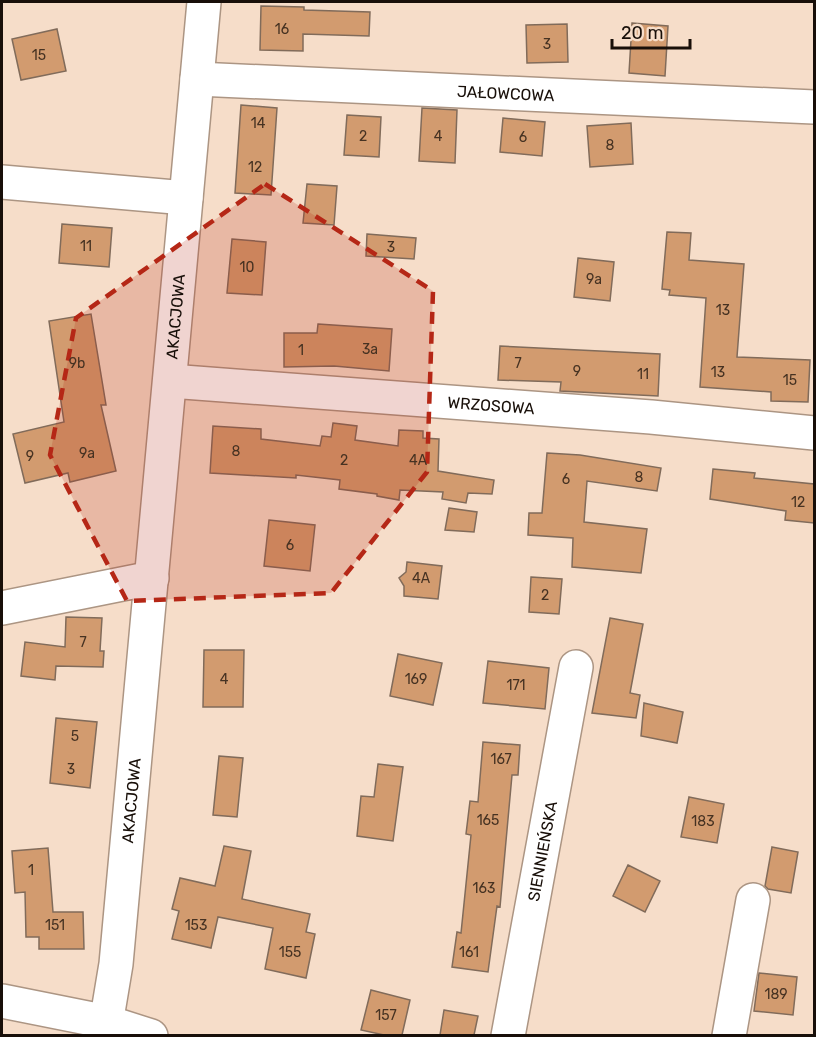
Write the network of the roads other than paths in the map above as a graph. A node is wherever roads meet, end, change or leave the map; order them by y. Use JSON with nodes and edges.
{"nodes":[{"id":1,"x":204,"y":2,"type":"edge"},
{"id":2,"x":197,"y":79,"type":"junction"},
{"id":3,"x":814,"y":107,"type":"edge"},
{"id":4,"x":2,"y":182,"type":"edge"},
{"id":5,"x":186,"y":198,"type":"junction"},
{"id":6,"x":170,"y":381,"type":"junction"},
{"id":7,"x":814,"y":433,"type":"edge"},
{"id":8,"x":152,"y":578,"type":"junction"},
{"id":9,"x":2,"y":608,"type":"edge"},
{"id":10,"x":576,"y":668,"type":"dead end"},
{"id":11,"x":753,"y":900,"type":"dead end"},
{"id":12,"x":2,"y":1000,"type":"edge"},
{"id":13,"x":106,"y":1029,"type":"edge"},
{"id":14,"x":151,"y":1035,"type":"edge"},
{"id":15,"x":508,"y":1035,"type":"edge"},
{"id":16,"x":729,"y":1035,"type":"edge"}],
"edges":[{"from":1,"to":2,"type":"street","name":"AKACJOWA"},
{"from":2,"to":3,"type":"street","name":"JAŁOWCOWA"},
{"from":2,"to":5,"type":"street","name":"AKACJOWA"},
{"from":4,"to":5,"type":"street"},
{"from":5,"to":6,"type":"street","name":"AKACJOWA"},
{"from":6,"to":7,"type":"street","name":"WRZOSOWA"},
{"from":6,"to":8,"type":"street","name":"AKACJOWA"},
{"from":8,"to":9,"type":"street"},
{"from":8,"to":13,"type":"street","name":"AKACJOWA"},
{"from":10,"to":15,"type":"street","name":"SIENNIEŃSKA"},
{"from":11,"to":16,"type":"street"},
{"from":12,"to":13,"type":"street"},
{"from":13,"to":14,"type":"street"}]}
